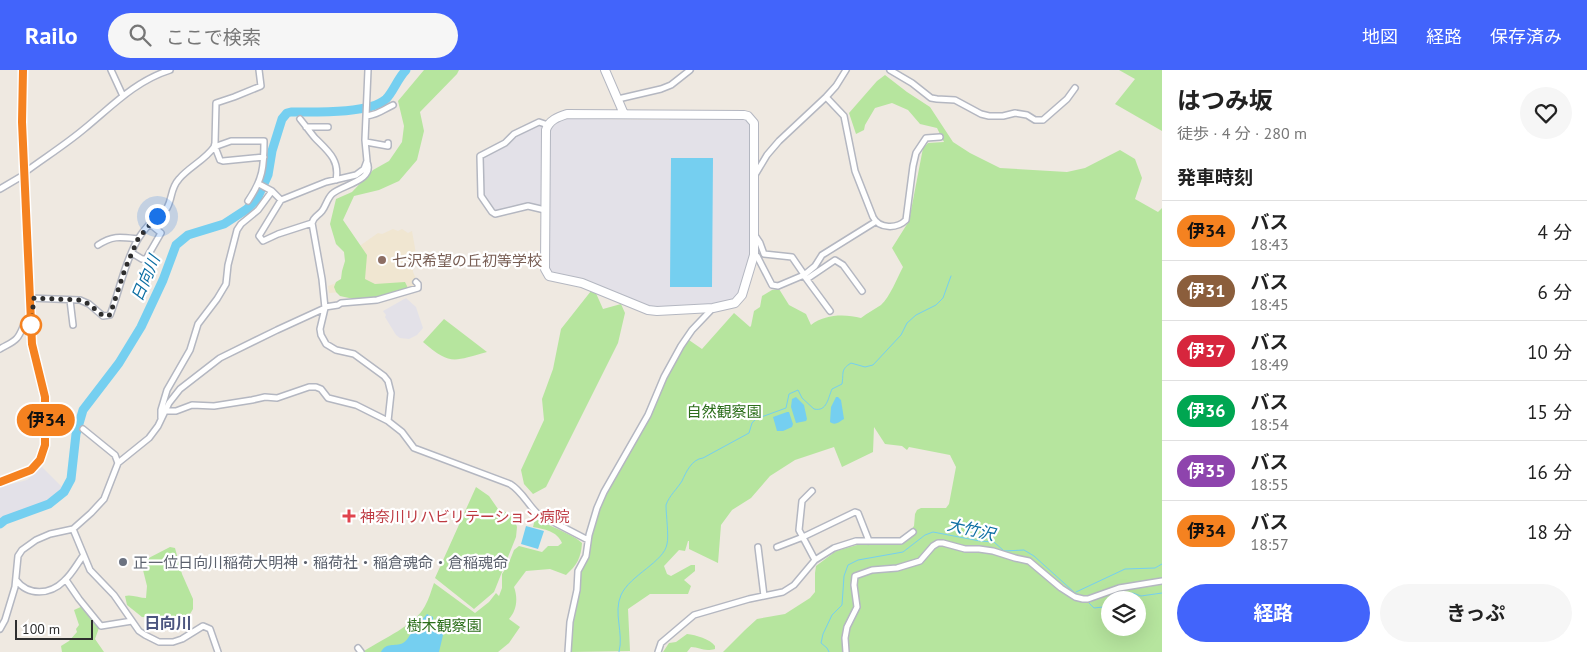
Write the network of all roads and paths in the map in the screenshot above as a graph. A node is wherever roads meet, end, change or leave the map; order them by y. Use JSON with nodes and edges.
{"nodes":[{"id":1,"x":23,"y":70,"type":"edge"},
{"id":2,"x":111,"y":70,"type":"edge"},
{"id":3,"x":170,"y":70,"type":"edge"},
{"id":4,"x":259,"y":70,"type":"edge"},
{"id":5,"x":368,"y":70,"type":"edge"},
{"id":6,"x":605,"y":70,"type":"edge"},
{"id":7,"x":690,"y":70,"type":"edge"},
{"id":8,"x":846,"y":70,"type":"edge"},
{"id":9,"x":890,"y":70,"type":"edge"},
{"id":10,"x":261,"y":86,"type":"junction"},
{"id":11,"x":1075,"y":88,"type":"dead end"},
{"id":12,"x":265,"y":91,"type":"dead end"},
{"id":13,"x":123,"y":96,"type":"junction"},
{"id":14,"x":826,"y":97,"type":"junction"},
{"id":15,"x":618,"y":99,"type":"junction"},
{"id":16,"x":393,"y":105,"type":"dead end"},
{"id":17,"x":367,"y":113,"type":"junction"},
{"id":18,"x":624,"y":114,"type":"junction"},
{"id":19,"x":300,"y":119,"type":"dead end"},
{"id":20,"x":548,"y":125,"type":"junction"},
{"id":21,"x":306,"y":127,"type":"junction"},
{"id":22,"x":328,"y":127,"type":"dead end"},
{"id":23,"x":940,"y":137,"type":"dead end"},
{"id":24,"x":366,"y":142,"type":"junction"},
{"id":25,"x":388,"y":143,"type":"dead end"},
{"id":26,"x":215,"y":147,"type":"junction"},
{"id":27,"x":264,"y":157,"type":"junction"},
{"id":28,"x":367,"y":161,"type":"junction"},
{"id":29,"x":24,"y":173,"type":"junction"},
{"id":30,"x":754,"y":176,"type":"junction"},
{"id":31,"x":336,"y":180,"type":"junction"},
{"id":32,"x":260,"y":184,"type":"junction"},
{"id":33,"x":0,"y":189,"type":"edge"},
{"id":34,"x":271,"y":190,"type":"junction"},
{"id":35,"x":282,"y":200,"type":"junction"},
{"id":36,"x":248,"y":201,"type":"dead end"},
{"id":37,"x":545,"y":210,"type":"junction"},
{"id":38,"x":875,"y":222,"type":"junction"},
{"id":39,"x":312,"y":223,"type":"junction"},
{"id":40,"x":150,"y":224,"type":"junction"},
{"id":41,"x":754,"y":234,"type":"junction"},
{"id":42,"x":138,"y":239,"type":"junction"},
{"id":43,"x":98,"y":245,"type":"dead end"},
{"id":44,"x":132,"y":253,"type":"junction"},
{"id":45,"x":754,"y":255,"type":"junction"},
{"id":46,"x":805,"y":276,"type":"junction"},
{"id":47,"x":416,"y":282,"type":"dead end"},
{"id":48,"x":862,"y":291,"type":"dead end"},
{"id":49,"x":29,"y":298,"type":"junction"},
{"id":50,"x":70,"y":300,"type":"junction"},
{"id":51,"x":325,"y":307,"type":"junction"},
{"id":52,"x":713,"y":308,"type":"junction"},
{"id":53,"x":830,"y":312,"type":"dead end"},
{"id":54,"x":31,"y":316,"type":"junction"},
{"id":55,"x":74,"y":322,"type":"dead end"},
{"id":56,"x":0,"y":349,"type":"edge"},
{"id":57,"x":165,"y":411,"type":"junction"},
{"id":58,"x":161,"y":420,"type":"junction"},
{"id":59,"x":388,"y":421,"type":"junction"},
{"id":60,"x":84,"y":430,"type":"dead end"},
{"id":61,"x":118,"y":463,"type":"junction"},
{"id":62,"x":0,"y":482,"type":"edge"},
{"id":63,"x":812,"y":491,"type":"dead end"},
{"id":64,"x":73,"y":529,"type":"junction"},
{"id":65,"x":913,"y":532,"type":"dead end"},
{"id":66,"x":803,"y":537,"type":"junction"},
{"id":67,"x":588,"y":540,"type":"junction"},
{"id":68,"x":868,"y":541,"type":"junction"},
{"id":69,"x":758,"y":547,"type":"dead end"},
{"id":70,"x":777,"y":547,"type":"dead end"},
{"id":71,"x":83,"y":556,"type":"junction"},
{"id":72,"x":815,"y":560,"type":"junction"},
{"id":73,"x":16,"y":580,"type":"junction"},
{"id":74,"x":66,"y":580,"type":"junction"},
{"id":75,"x":1162,"y":581,"type":"edge"},
{"id":76,"x":764,"y":596,"type":"junction"},
{"id":77,"x":132,"y":622,"type":"junction"},
{"id":78,"x":0,"y":629,"type":"edge"},
{"id":79,"x":218,"y":652,"type":"edge"},
{"id":80,"x":568,"y":652,"type":"edge"},
{"id":81,"x":658,"y":652,"type":"edge"},
{"id":82,"x":846,"y":652,"type":"edge"}],
"edges":[{"from":1,"to":29,"type":"main road"},
{"from":2,"to":13,"type":"street"},
{"from":3,"to":13,"type":"street"},
{"from":4,"to":10,"type":"street"},
{"from":5,"to":17,"type":"street"},
{"from":6,"to":15,"type":"street"},
{"from":7,"to":15,"type":"street"},
{"from":8,"to":14,"type":"street"},
{"from":9,"to":11,"type":"street"},
{"from":10,"to":12,"type":"street"},
{"from":10,"to":26,"type":"street"},
{"from":13,"to":29,"type":"street"},
{"from":14,"to":30,"type":"street"},
{"from":14,"to":38,"type":"street"},
{"from":15,"to":18,"type":"street"},
{"from":16,"to":17,"type":"street"},
{"from":17,"to":24,"type":"street"},
{"from":18,"to":20,"type":"street"},
{"from":18,"to":30,"type":"street"},
{"from":19,"to":21,"type":"street"},
{"from":20,"to":37,"type":"street"},
{"from":20,"to":37,"type":"street"},
{"from":21,"to":22,"type":"street"},
{"from":21,"to":31,"type":"street"},
{"from":23,"to":38,"type":"street"},
{"from":24,"to":25,"type":"street"},
{"from":24,"to":28,"type":"street"},
{"from":26,"to":27,"type":"street"},
{"from":26,"to":27,"type":"street"},
{"from":26,"to":40,"type":"street"},
{"from":27,"to":32,"type":"street"},
{"from":28,"to":31,"type":"street"},
{"from":28,"to":39,"type":"street"},
{"from":29,"to":33,"type":"street"},
{"from":29,"to":49,"type":"main road"},
{"from":30,"to":41,"type":"street"},
{"from":31,"to":35,"type":"street"},
{"from":32,"to":34,"type":"street"},
{"from":32,"to":36,"type":"street"},
{"from":34,"to":35,"type":"street"},
{"from":34,"to":58,"type":"street"},
{"from":35,"to":39,"type":"street"},
{"from":37,"to":52,"type":"street"},
{"from":38,"to":45,"type":"street"},
{"from":39,"to":51,"type":"street"},
{"from":40,"to":42,"type":"street"},
{"from":40,"to":44,"type":"street"},
{"from":41,"to":45,"type":"street"},
{"from":41,"to":46,"type":"street"},
{"from":42,"to":43,"type":"street"},
{"from":42,"to":44,"type":"street"},
{"from":44,"to":50,"type":"street"},
{"from":45,"to":52,"type":"street"},
{"from":46,"to":48,"type":"street"},
{"from":46,"to":53,"type":"street"},
{"from":47,"to":51,"type":"street"},
{"from":49,"to":50,"type":"street"},
{"from":49,"to":54,"type":"main road"},
{"from":50,"to":55,"type":"street"},
{"from":51,"to":57,"type":"street"},
{"from":51,"to":59,"type":"street"},
{"from":52,"to":67,"type":"street"},
{"from":54,"to":56,"type":"street"},
{"from":54,"to":62,"type":"main road"},
{"from":57,"to":58,"type":"street"},
{"from":57,"to":59,"type":"street"},
{"from":58,"to":61,"type":"street"},
{"from":59,"to":67,"type":"street"},
{"from":60,"to":61,"type":"street"},
{"from":61,"to":64,"type":"street"},
{"from":63,"to":66,"type":"street"},
{"from":64,"to":71,"type":"street"},
{"from":64,"to":73,"type":"street"},
{"from":65,"to":68,"type":"street"},
{"from":66,"to":68,"type":"street"},
{"from":66,"to":70,"type":"street"},
{"from":66,"to":72,"type":"street"},
{"from":67,"to":80,"type":"street"},
{"from":68,"to":72,"type":"street"},
{"from":69,"to":76,"type":"street"},
{"from":71,"to":74,"type":"street"},
{"from":71,"to":77,"type":"street"},
{"from":72,"to":76,"type":"street"},
{"from":73,"to":74,"type":"street"},
{"from":73,"to":78,"type":"street"},
{"from":74,"to":77,"type":"street"},
{"from":75,"to":82,"type":"street"},
{"from":76,"to":81,"type":"street"},
{"from":77,"to":79,"type":"street"}]}
